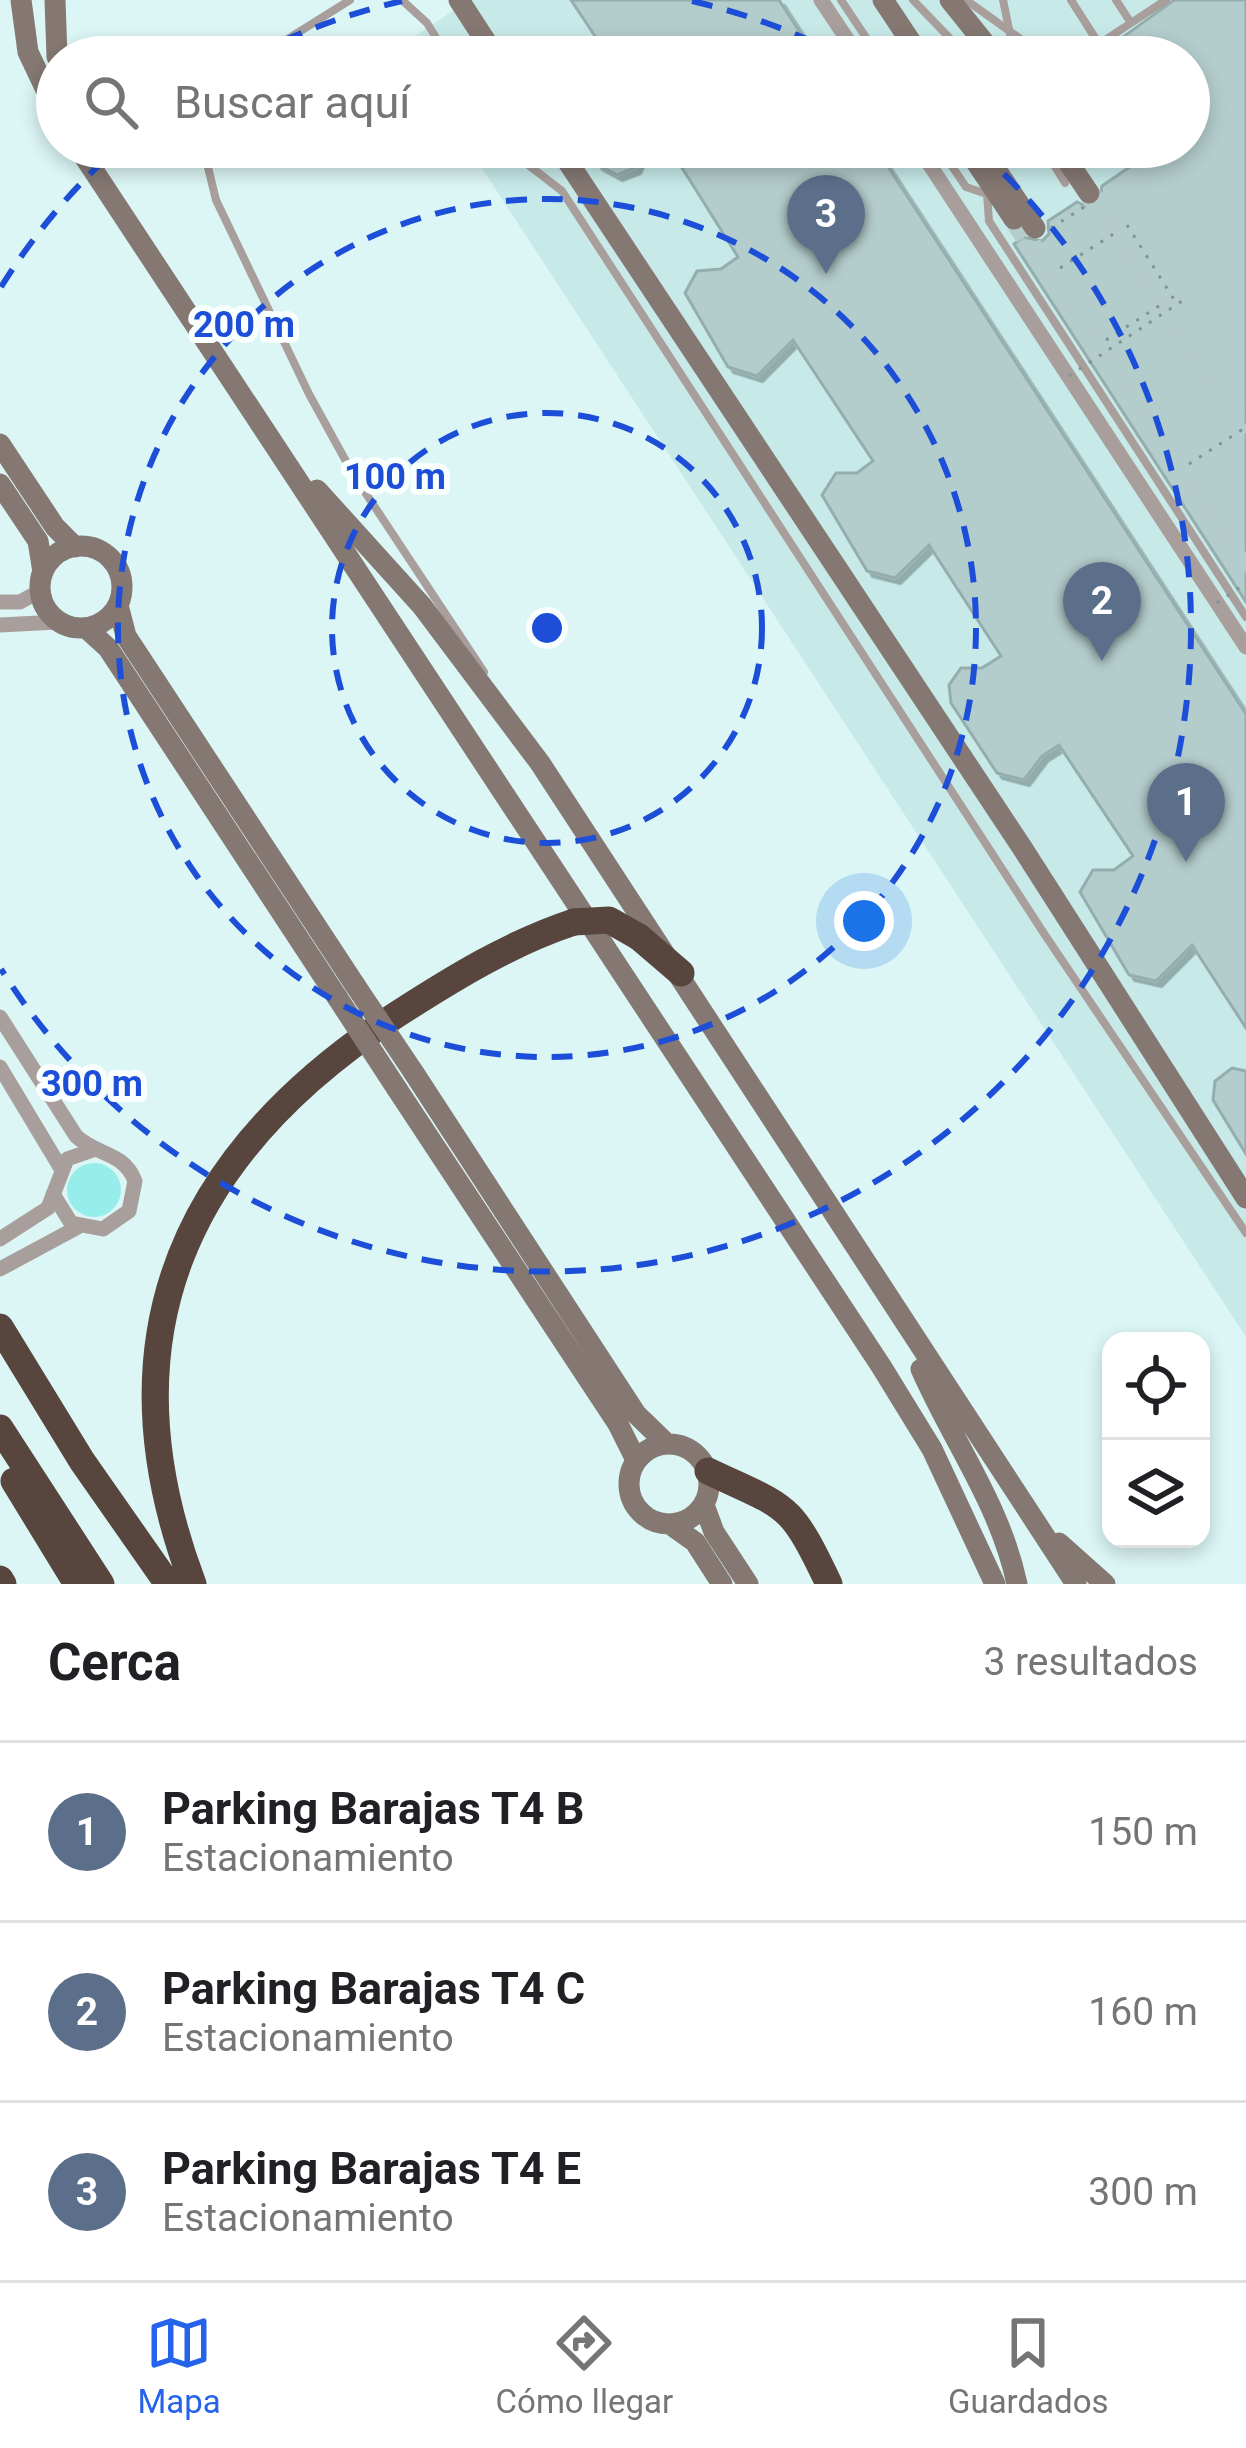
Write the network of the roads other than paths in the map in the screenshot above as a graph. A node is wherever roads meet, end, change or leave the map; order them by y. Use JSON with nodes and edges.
{"nodes":[{"id":1,"x":21,"y":0,"type":"edge"},
{"id":2,"x":55,"y":0,"type":"edge"},
{"id":3,"x":350,"y":0,"type":"edge"},
{"id":4,"x":402,"y":0,"type":"edge"},
{"id":5,"x":821,"y":0,"type":"edge"},
{"id":6,"x":842,"y":0,"type":"edge"},
{"id":7,"x":868,"y":0,"type":"edge"},
{"id":8,"x":884,"y":0,"type":"edge"},
{"id":9,"x":913,"y":0,"type":"edge"},
{"id":10,"x":950,"y":0,"type":"edge"},
{"id":11,"x":966,"y":0,"type":"edge"},
{"id":12,"x":1004,"y":0,"type":"edge"},
{"id":13,"x":1071,"y":0,"type":"edge"},
{"id":14,"x":1116,"y":0,"type":"edge"},
{"id":15,"x":1164,"y":0,"type":"edge"},
{"id":16,"x":455,"y":2,"type":"edge"},
{"id":17,"x":1131,"y":22,"type":"junction"},
{"id":18,"x":1010,"y":35,"type":"joint"},
{"id":19,"x":56,"y":36,"type":"edge"},
{"id":20,"x":293,"y":36,"type":"edge"},
{"id":21,"x":436,"y":36,"type":"edge"},
{"id":22,"x":480,"y":36,"type":"edge"},
{"id":23,"x":845,"y":36,"type":"edge"},
{"id":24,"x":865,"y":36,"type":"edge"},
{"id":25,"x":892,"y":36,"type":"edge"},
{"id":26,"x":907,"y":36,"type":"edge"},
{"id":27,"x":948,"y":36,"type":"edge"},
{"id":28,"x":979,"y":36,"type":"edge"},
{"id":29,"x":1094,"y":36,"type":"edge"},
{"id":30,"x":1111,"y":36,"type":"edge"},
{"id":31,"x":36,"y":69,"type":"edge"},
{"id":32,"x":94,"y":168,"type":"edge"},
{"id":33,"x":102,"y":168,"type":"edge"},
{"id":34,"x":209,"y":168,"type":"edge"},
{"id":35,"x":532,"y":168,"type":"edge"},
{"id":36,"x":572,"y":168,"type":"edge"},
{"id":37,"x":932,"y":168,"type":"edge"},
{"id":38,"x":953,"y":168,"type":"edge"},
{"id":39,"x":983,"y":168,"type":"edge"},
{"id":40,"x":994,"y":168,"type":"edge"},
{"id":41,"x":1056,"y":168,"type":"edge"},
{"id":42,"x":1072,"y":168,"type":"edge"},
{"id":43,"x":1065,"y":183,"type":"dead end"},
{"id":44,"x":1092,"y":197,"type":"tunnel mouth"},
{"id":45,"x":121,"y":204,"type":"junction"},
{"id":46,"x":0,"y":444,"type":"edge"},
{"id":47,"x":285,"y":454,"type":"junction"},
{"id":48,"x":0,"y":484,"type":"edge"},
{"id":49,"x":75,"y":547,"type":"junction"},
{"id":50,"x":41,"y":581,"type":"junction"},
{"id":51,"x":0,"y":602,"type":"edge"},
{"id":52,"x":118,"y":605,"type":"junction"},
{"id":53,"x":1246,"y":617,"type":"edge"},
{"id":54,"x":58,"y":622,"type":"junction"},
{"id":55,"x":0,"y":626,"type":"edge"},
{"id":56,"x":86,"y":628,"type":"junction"},
{"id":57,"x":1246,"y":647,"type":"edge"},
{"id":58,"x":540,"y":764,"type":"junction"},
{"id":59,"x":681,"y":973,"type":"junction"},
{"id":60,"x":346,"y":991,"type":"junction"},
{"id":61,"x":0,"y":1017,"type":"edge"},
{"id":62,"x":0,"y":1067,"type":"edge"},
{"id":63,"x":405,"y":1081,"type":"junction"},
{"id":64,"x":93,"y":1150,"type":"junction"},
{"id":65,"x":60,"y":1167,"type":"junction"},
{"id":66,"x":53,"y":1194,"type":"junction"},
{"id":67,"x":1246,"y":1198,"type":"edge"},
{"id":68,"x":78,"y":1227,"type":"junction"},
{"id":69,"x":1246,"y":1233,"type":"edge"},
{"id":70,"x":0,"y":1239,"type":"edge"},
{"id":71,"x":0,"y":1269,"type":"edge"},
{"id":72,"x":899,"y":1319,"type":"junction"},
{"id":73,"x":0,"y":1327,"type":"edge"},
{"id":74,"x":0,"y":1428,"type":"edge"},
{"id":75,"x":665,"y":1443,"type":"junction"},
{"id":76,"x":0,"y":1457,"type":"edge"},
{"id":77,"x":636,"y":1460,"type":"junction"},
{"id":78,"x":708,"y":1472,"type":"junction"},
{"id":79,"x":704,"y":1505,"type":"junction"},
{"id":80,"x":1037,"y":1522,"type":"junction"},
{"id":81,"x":671,"y":1525,"type":"junction"},
{"id":82,"x":77,"y":1584,"type":"edge"},
{"id":83,"x":101,"y":1584,"type":"edge"},
{"id":84,"x":169,"y":1584,"type":"edge"},
{"id":85,"x":193,"y":1584,"type":"edge"},
{"id":86,"x":722,"y":1584,"type":"edge"},
{"id":87,"x":748,"y":1584,"type":"edge"},
{"id":88,"x":829,"y":1584,"type":"edge"},
{"id":89,"x":994,"y":1584,"type":"edge"},
{"id":90,"x":1018,"y":1584,"type":"edge"},
{"id":91,"x":1076,"y":1584,"type":"edge"},
{"id":92,"x":1105,"y":1584,"type":"edge"}],
"edges":[{"from":1,"to":31,"type":"street"},
{"from":2,"to":19,"type":"street"},
{"from":3,"to":20,"type":"lane"},
{"from":4,"to":21,"type":"lane"},
{"from":5,"to":23,"type":"street"},
{"from":6,"to":24,"type":"lane"},
{"from":7,"to":25,"type":"street"},
{"from":8,"to":26,"type":"street"},
{"from":9,"to":27,"type":"lane"},
{"from":10,"to":28,"type":"street","bridge":true},
{"from":11,"to":18,"type":"lane"},
{"from":12,"to":18,"type":"lane"},
{"from":13,"to":29,"type":"lane"},
{"from":14,"to":17,"type":"lane"},
{"from":15,"to":17,"type":"lane"},
{"from":16,"to":22,"type":"street"},
{"from":17,"to":30,"type":"lane"},
{"from":32,"to":45,"type":"street"},
{"from":33,"to":45,"type":"street"},
{"from":34,"to":58,"type":"lane"},
{"from":35,"to":69,"type":"lane"},
{"from":36,"to":67,"type":"street"},
{"from":37,"to":57,"type":"street"},
{"from":38,"to":53,"type":"lane"},
{"from":39,"to":40,"type":"street","bridge":true},
{"from":41,"to":43,"type":"lane"},
{"from":42,"to":44,"type":"street","bridge":true},
{"from":45,"to":47,"type":"street"},
{"from":46,"to":49,"type":"street"},
{"from":47,"to":58,"type":"street"},
{"from":47,"to":89,"type":"street"},
{"from":48,"to":50,"type":"street"},
{"from":49,"to":50,"type":"street"},
{"from":49,"to":52,"type":"street"},
{"from":50,"to":51,"type":"street"},
{"from":50,"to":54,"type":"street"},
{"from":52,"to":56,"type":"street"},
{"from":52,"to":60,"type":"street"},
{"from":54,"to":55,"type":"street"},
{"from":54,"to":56,"type":"street"},
{"from":56,"to":60,"type":"street"},
{"from":58,"to":59,"type":"street"},
{"from":59,"to":72,"type":"street"},
{"from":59,"to":85,"type":"highway","bridge":true},
{"from":60,"to":63,"type":"street","bridge":true},
{"from":61,"to":64,"type":"street"},
{"from":62,"to":65,"type":"street"},
{"from":63,"to":75,"type":"street"},
{"from":63,"to":77,"type":"street"},
{"from":64,"to":65,"type":"street"},
{"from":64,"to":68,"type":"street"},
{"from":65,"to":66,"type":"street"},
{"from":66,"to":68,"type":"street"},
{"from":66,"to":70,"type":"street"},
{"from":68,"to":71,"type":"street"},
{"from":72,"to":80,"type":"street"},
{"from":72,"to":90,"type":"street"},
{"from":73,"to":84,"type":"highway"},
{"from":74,"to":83,"type":"highway"},
{"from":75,"to":77,"type":"street"},
{"from":75,"to":78,"type":"street"},
{"from":76,"to":82,"type":"highway"},
{"from":77,"to":81,"type":"street"},
{"from":78,"to":79,"type":"street"},
{"from":78,"to":88,"type":"highway"},
{"from":79,"to":81,"type":"street"},
{"from":79,"to":87,"type":"street"},
{"from":80,"to":91,"type":"street"},
{"from":80,"to":92,"type":"street"},
{"from":81,"to":86,"type":"street"}]}
